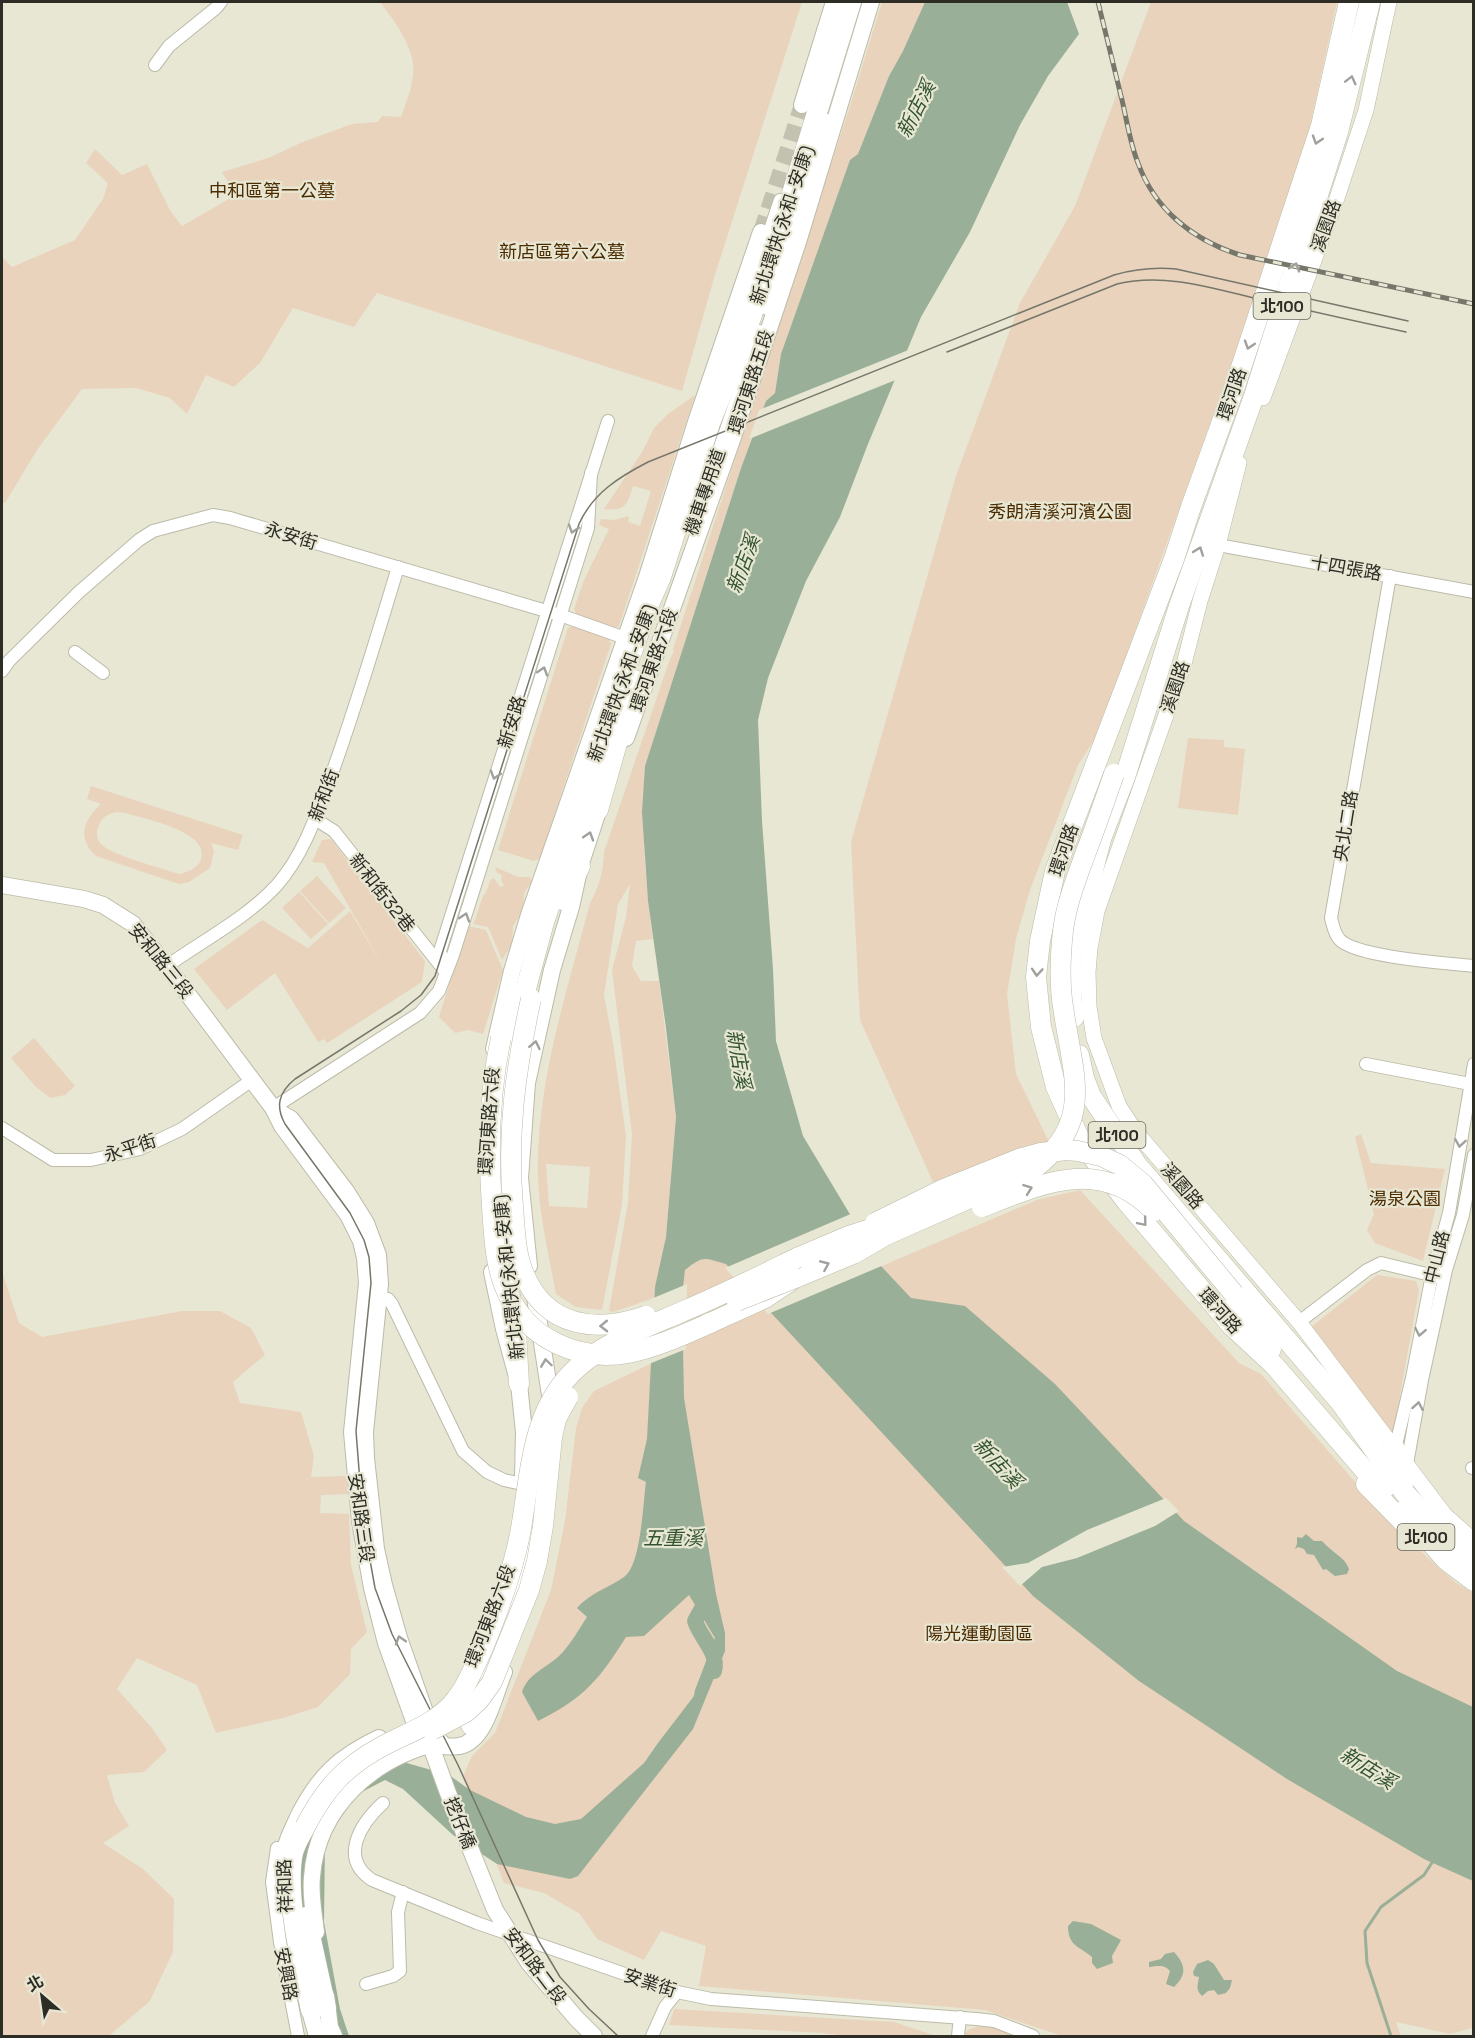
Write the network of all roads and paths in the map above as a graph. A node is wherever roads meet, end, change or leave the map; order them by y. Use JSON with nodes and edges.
{"nodes":[{"id":1,"x":221,"y":2,"type":"edge"},
{"id":2,"x":834,"y":2,"type":"edge"},
{"id":3,"x":844,"y":2,"type":"edge"},
{"id":4,"x":850,"y":2,"type":"edge"},
{"id":5,"x":856,"y":2,"type":"edge"},
{"id":6,"x":863,"y":2,"type":"edge"},
{"id":7,"x":871,"y":2,"type":"edge"},
{"id":8,"x":1341,"y":2,"type":"edge"},
{"id":9,"x":1348,"y":2,"type":"edge"},
{"id":10,"x":1370,"y":2,"type":"edge"},
{"id":11,"x":1389,"y":2,"type":"edge"},
{"id":12,"x":1335,"y":64,"type":"junction"},
{"id":13,"x":155,"y":65,"type":"dead end"},
{"id":14,"x":802,"y":105,"type":"tunnel mouth"},
{"id":15,"x":761,"y":232,"type":"tunnel mouth"},
{"id":16,"x":608,"y":421,"type":"dead end"},
{"id":17,"x":591,"y":473,"type":"junction"},
{"id":18,"x":703,"y":522,"type":"joint"},
{"id":19,"x":663,"y":529,"type":"junction"},
{"id":20,"x":1218,"y":545,"type":"junction"},
{"id":21,"x":1174,"y":559,"type":"junction"},
{"id":22,"x":398,"y":567,"type":"junction"},
{"id":23,"x":1390,"y":576,"type":"junction"},
{"id":24,"x":647,"y":577,"type":"junction"},
{"id":25,"x":1473,"y":592,"type":"edge"},
{"id":26,"x":649,"y":604,"type":"junction"},
{"id":27,"x":1179,"y":606,"type":"junction"},
{"id":28,"x":547,"y":611,"type":"junction"},
{"id":29,"x":560,"y":615,"type":"junction"},
{"id":30,"x":625,"y":638,"type":"junction"},
{"id":31,"x":75,"y":652,"type":"dead end"},
{"id":32,"x":4,"y":662,"type":"edge"},
{"id":33,"x":103,"y":673,"type":"dead end"},
{"id":34,"x":593,"y":761,"type":"junction"},
{"id":35,"x":1110,"y":772,"type":"junction"},
{"id":36,"x":598,"y":810,"type":"junction"},
{"id":37,"x":315,"y":819,"type":"junction"},
{"id":38,"x":580,"y":866,"type":"junction"},
{"id":39,"x":2,"y":885,"type":"edge"},
{"id":40,"x":167,"y":966,"type":"junction"},
{"id":41,"x":1473,"y":966,"type":"edge"},
{"id":42,"x":446,"y":972,"type":"junction"},
{"id":43,"x":1366,"y":1064,"type":"dead end"},
{"id":44,"x":1473,"y":1064,"type":"edge"},
{"id":45,"x":252,"y":1080,"type":"junction"},
{"id":46,"x":1470,"y":1084,"type":"junction"},
{"id":47,"x":273,"y":1108,"type":"junction"},
{"id":48,"x":2,"y":1128,"type":"edge"},
{"id":49,"x":1473,"y":1155,"type":"edge"},
{"id":50,"x":1452,"y":1194,"type":"junction"},
{"id":51,"x":1470,"y":1199,"type":"edge"},
{"id":52,"x":852,"y":1245,"type":"junction"},
{"id":53,"x":796,"y":1268,"type":"junction"},
{"id":54,"x":1432,"y":1275,"type":"junction"},
{"id":55,"x":1444,"y":1278,"type":"junction"},
{"id":56,"x":372,"y":1295,"type":"junction"},
{"id":57,"x":1232,"y":1296,"type":"junction"},
{"id":58,"x":1299,"y":1322,"type":"junction"},
{"id":59,"x":1232,"y":1326,"type":"junction"},
{"id":60,"x":520,"y":1391,"type":"junction"},
{"id":61,"x":549,"y":1393,"type":"junction"},
{"id":62,"x":545,"y":1436,"type":"junction"},
{"id":63,"x":1366,"y":1439,"type":"junction"},
{"id":64,"x":1398,"y":1474,"type":"junction"},
{"id":65,"x":522,"y":1484,"type":"junction"},
{"id":66,"x":1473,"y":1541,"type":"edge"},
{"id":67,"x":1446,"y":1560,"type":"junction"},
{"id":68,"x":1473,"y":1560,"type":"edge"},
{"id":69,"x":1473,"y":1581,"type":"edge"},
{"id":70,"x":495,"y":1657,"type":"junction"},
{"id":71,"x":502,"y":1677,"type":"junction"},
{"id":72,"x":471,"y":1725,"type":"junction"},
{"id":73,"x":391,"y":1732,"type":"junction"},
{"id":74,"x":426,"y":1733,"type":"junction"},
{"id":75,"x":403,"y":1756,"type":"junction"},
{"id":76,"x":383,"y":1803,"type":"dead end"},
{"id":77,"x":305,"y":1825,"type":"junction"},
{"id":78,"x":486,"y":1888,"type":"joint"},
{"id":79,"x":403,"y":1892,"type":"junction"},
{"id":80,"x":509,"y":1935,"type":"junction"},
{"id":81,"x":366,"y":1984,"type":"dead end"},
{"id":82,"x":677,"y":1992,"type":"junction"},
{"id":83,"x":960,"y":2017,"type":"junction"},
{"id":84,"x":322,"y":2024,"type":"edge"},
{"id":85,"x":298,"y":2037,"type":"edge"},
{"id":86,"x":594,"y":2037,"type":"edge"},
{"id":87,"x":652,"y":2037,"type":"edge"},
{"id":88,"x":958,"y":2037,"type":"edge"},
{"id":89,"x":1033,"y":2037,"type":"edge"}],
"edges":[{"from":1,"to":13,"type":"street"},
{"from":2,"to":14,"type":"main road"},
{"from":3,"to":19,"type":"street","name":"機車專用道"},
{"from":4,"to":26,"type":"highway","name":"新北環快(永和-安康)"},
{"from":5,"to":36,"type":"highway","name":"新北環快(永和-安康)"},
{"from":6,"to":36,"type":"street","name":"機車專用道"},
{"from":7,"to":18,"type":"main road","name":"環河東路五段"},
{"from":8,"to":12,"type":"highway"},
{"from":9,"to":12,"type":"highway","name":"環河路","number":"北100"},
{"from":27,"to":10,"type":"highway","name":"環河路","number":"北100","one_way":true},
{"from":11,"to":20,"type":"street","name":"溪園路"},
{"from":12,"to":21,"type":"highway","name":"環河路","number":"北100","one_way":true},
{"from":15,"to":19,"type":"main road"},
{"from":16,"to":17,"type":"street","name":"新安路"},
{"from":17,"to":28,"type":"street","name":"新安路","one_way":true},
{"from":17,"to":29,"type":"street","name":"新安路"},
{"from":18,"to":36,"type":"main road","name":"環河東路六段"},
{"from":19,"to":24,"type":"main road"},
{"from":20,"to":23,"type":"street","name":"十四張路"},
{"from":20,"to":58,"type":"street","name":"溪園路"},
{"from":21,"to":35,"type":"highway"},
{"from":21,"to":59,"type":"highway","name":"環河路","number":"北100","one_way":true},
{"from":22,"to":28,"type":"street","name":"永安街"},
{"from":22,"to":32,"type":"street","name":"永安街"},
{"from":22,"to":37,"type":"street","name":"新和街"},
{"from":23,"to":25,"type":"street","name":"十四張路"},
{"from":23,"to":41,"type":"street","name":"央北二路"},
{"from":24,"to":26,"type":"highway"},
{"from":24,"to":30,"type":"main road","name":"環河東路六段"},
{"from":26,"to":34,"type":"highway","name":"新北環快(永和-安康)"},
{"from":27,"to":35,"type":"highway"},
{"from":27,"to":63,"type":"highway","name":"環河路","number":"北100"},
{"from":28,"to":29,"type":"street","name":"永安街"},
{"from":28,"to":42,"type":"street","name":"新安路","one_way":true},
{"from":29,"to":30,"type":"street","name":"永安街"},
{"from":42,"to":29,"type":"street","name":"新安路","one_way":true},
{"from":30,"to":60,"type":"main road","name":"環河東路六段"},
{"from":31,"to":33,"type":"street"},
{"from":34,"to":53,"type":"highway","bridge":true},
{"from":34,"to":60,"type":"highway","name":"新北環快(永和-安康)"},
{"from":35,"to":52,"type":"highway","bridge":true},
{"from":38,"to":36,"type":"main road","name":"環河東路六段","one_way":true},
{"from":37,"to":40,"type":"street","name":"新和街"},
{"from":37,"to":42,"type":"street","name":"新和街32巷"},
{"from":53,"to":38,"type":"highway","one_way":true,"bridge":true},
{"from":61,"to":38,"type":"main road","name":"環河東路六段","one_way":true},
{"from":39,"to":40,"type":"main road","name":"安和路三段"},
{"from":40,"to":45,"type":"main road","name":"安和路三段"},
{"from":42,"to":47,"type":"street","name":"新安路"},
{"from":43,"to":46,"type":"street"},
{"from":44,"to":46,"type":"street","name":"中山路"},
{"from":45,"to":47,"type":"main road","name":"安和路三段"},
{"from":45,"to":48,"type":"street","name":"永平街"},
{"from":46,"to":50,"type":"street","name":"中山路","one_way":true},
{"from":47,"to":56,"type":"main road","name":"安和路三段"},
{"from":49,"to":51,"type":"street","name":"中山路"},
{"from":50,"to":51,"type":"street"},
{"from":50,"to":54,"type":"street","name":"中山路"},
{"from":51,"to":55,"type":"street","name":"中山路"},
{"from":52,"to":53,"type":"highway"},
{"from":52,"to":57,"type":"highway","one_way":true,"bridge":true},
{"from":52,"to":57,"type":"highway","bridge":true},
{"from":53,"to":62,"type":"highway","bridge":true},
{"from":54,"to":55,"type":"street"},
{"from":54,"to":58,"type":"street"},
{"from":54,"to":64,"type":"street","name":"中山路","one_way":true},
{"from":64,"to":55,"type":"street","name":"中山路","one_way":true},
{"from":56,"to":65,"type":"street"},
{"from":56,"to":74,"type":"main road","name":"安和路三段"},
{"from":57,"to":63,"type":"highway"},
{"from":57,"to":64,"type":"highway"},
{"from":58,"to":64,"type":"street","name":"溪園路"},
{"from":59,"to":64,"type":"highway","name":"環河路","number":"北100"},
{"from":59,"to":67,"type":"highway"},
{"from":60,"to":61,"type":"main road"},
{"from":60,"to":65,"type":"main road","name":"環河東路六段"},
{"from":61,"to":71,"type":"main road","name":"環河東路六段"},
{"from":62,"to":70,"type":"highway","bridge":true},
{"from":62,"to":77,"type":"highway","bridge":true},
{"from":63,"to":64,"type":"highway","name":"環河路","number":"北100"},
{"from":64,"to":66,"type":"street","name":"溪園路"},
{"from":64,"to":67,"type":"highway","name":"環河路","number":"北100"},
{"from":64,"to":68,"type":"highway","name":"環河路","number":"北100"},
{"from":65,"to":74,"type":"main road","name":"環河東路六段"},
{"from":67,"to":69,"type":"highway","name":"環河路","number":"北100"},
{"from":70,"to":72,"type":"highway"},
{"from":70,"to":74,"type":"highway"},
{"from":71,"to":72,"type":"main road","name":"環河東路六段"},
{"from":71,"to":74,"type":"main road","name":"環河東路六段"},
{"from":72,"to":74,"type":"main road","name":"環河東路六段"},
{"from":73,"to":74,"type":"main road"},
{"from":73,"to":75,"type":"main road"},
{"from":73,"to":77,"type":"main road"},
{"from":74,"to":75,"type":"main road","name":"祥和路"},
{"from":74,"to":78,"type":"main road","name":"挖仔橋"},
{"from":75,"to":84,"type":"main road","name":"祥和路"},
{"from":76,"to":79,"type":"street","name":"安業街"},
{"from":77,"to":84,"type":"highway"},
{"from":78,"to":80,"type":"main road","name":"安和路二段"},
{"from":79,"to":80,"type":"street","name":"安業街"},
{"from":79,"to":81,"type":"street"},
{"from":80,"to":82,"type":"street","name":"安業街"},
{"from":80,"to":86,"type":"main road","name":"安和路二段"},
{"from":82,"to":83,"type":"street","name":"安業街"},
{"from":82,"to":87,"type":"street"},
{"from":83,"to":88,"type":"street"},
{"from":83,"to":89,"type":"street","name":"安業街"},
{"from":84,"to":85,"type":"street","name":"安興路"}]}
